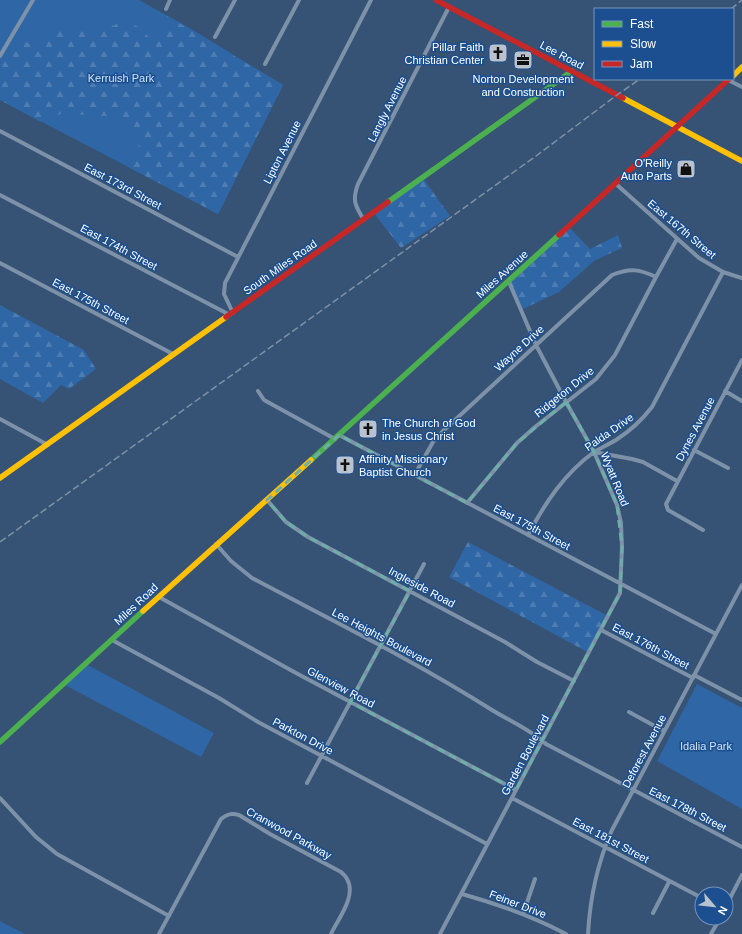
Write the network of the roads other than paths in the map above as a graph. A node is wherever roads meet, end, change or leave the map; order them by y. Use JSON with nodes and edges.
{"nodes":[{"id":1,"x":33,"y":0,"type":"edge"},
{"id":2,"x":170,"y":0,"type":"edge"},
{"id":3,"x":235,"y":0,"type":"edge"},
{"id":4,"x":299,"y":0,"type":"edge"},
{"id":5,"x":371,"y":0,"type":"edge"},
{"id":6,"x":436,"y":0,"type":"edge"},
{"id":7,"x":449,"y":7,"type":"junction"},
{"id":8,"x":166,"y":9,"type":"dead end"},
{"id":9,"x":215,"y":38,"type":"dead end"},
{"id":10,"x":0,"y":56,"type":"edge"},
{"id":11,"x":266,"y":64,"type":"dead end"},
{"id":12,"x":742,"y":67,"type":"edge"},
{"id":13,"x":572,"y":71,"type":"junction"},
{"id":14,"x":734,"y":74,"type":"edge"},
{"id":15,"x":728,"y":80,"type":"edge"},
{"id":16,"x":733,"y":80,"type":"edge"},
{"id":17,"x":742,"y":87,"type":"edge"},
{"id":18,"x":678,"y":127,"type":"junction"},
{"id":19,"x":0,"y":131,"type":"edge"},
{"id":20,"x":742,"y":161,"type":"edge"},
{"id":21,"x":616,"y":184,"type":"junction"},
{"id":22,"x":0,"y":194,"type":"edge"},
{"id":23,"x":364,"y":220,"type":"junction"},
{"id":24,"x":677,"y":239,"type":"junction"},
{"id":25,"x":238,"y":256,"type":"junction"},
{"id":26,"x":0,"y":263,"type":"edge"},
{"id":27,"x":723,"y":272,"type":"junction"},
{"id":28,"x":656,"y":277,"type":"junction"},
{"id":29,"x":742,"y":278,"type":"edge"},
{"id":30,"x":509,"y":282,"type":"junction"},
{"id":31,"x":232,"y":314,"type":"junction"},
{"id":32,"x":536,"y":345,"type":"junction"},
{"id":33,"x":173,"y":354,"type":"junction"},
{"id":34,"x":742,"y":360,"type":"edge"},
{"id":35,"x":258,"y":391,"type":"dead end"},
{"id":36,"x":725,"y":392,"type":"junction"},
{"id":37,"x":742,"y":401,"type":"edge"},
{"id":38,"x":566,"y":402,"type":"junction"},
{"id":39,"x":0,"y":419,"type":"edge"},
{"id":40,"x":337,"y":437,"type":"junction"},
{"id":41,"x":48,"y":445,"type":"junction"},
{"id":42,"x":694,"y":450,"type":"junction"},
{"id":43,"x":594,"y":452,"type":"junction"},
{"id":44,"x":728,"y":468,"type":"dead end"},
{"id":45,"x":414,"y":474,"type":"junction"},
{"id":46,"x":0,"y":478,"type":"edge"},
{"id":47,"x":678,"y":481,"type":"junction"},
{"id":48,"x":287,"y":482,"type":"joint"},
{"id":49,"x":267,"y":500,"type":"junction"},
{"id":50,"x":467,"y":503,"type":"junction"},
{"id":51,"x":704,"y":530,"type":"dead end"},
{"id":52,"x":528,"y":535,"type":"junction"},
{"id":53,"x":216,"y":544,"type":"junction"},
{"id":54,"x":424,"y":564,"type":"dead end"},
{"id":55,"x":620,"y":583,"type":"junction"},
{"id":56,"x":742,"y":585,"type":"edge"},
{"id":57,"x":410,"y":591,"type":"junction"},
{"id":58,"x":158,"y":597,"type":"junction"},
{"id":59,"x":602,"y":630,"type":"junction"},
{"id":60,"x":716,"y":634,"type":"junction"},
{"id":61,"x":112,"y":640,"type":"junction"},
{"id":62,"x":380,"y":646,"type":"junction"},
{"id":63,"x":694,"y":677,"type":"junction"},
{"id":64,"x":574,"y":681,"type":"junction"},
{"id":65,"x":742,"y":700,"type":"edge"},
{"id":66,"x":350,"y":702,"type":"junction"},
{"id":67,"x":629,"y":712,"type":"dead end"},
{"id":68,"x":664,"y":731,"type":"junction"},
{"id":69,"x":543,"y":741,"type":"junction"},
{"id":70,"x":0,"y":742,"type":"edge"},
{"id":71,"x":321,"y":756,"type":"junction"},
{"id":72,"x":307,"y":783,"type":"dead end"},
{"id":73,"x":516,"y":790,"type":"junction"},
{"id":74,"x":633,"y":791,"type":"junction"},
{"id":75,"x":0,"y":798,"type":"edge"},
{"id":76,"x":512,"y":798,"type":"junction"},
{"id":77,"x":487,"y":844,"type":"junction"},
{"id":78,"x":605,"y":847,"type":"junction"},
{"id":79,"x":742,"y":847,"type":"edge"},
{"id":80,"x":742,"y":875,"type":"edge"},
{"id":81,"x":535,"y":879,"type":"dead end"},
{"id":82,"x":669,"y":882,"type":"junction"},
{"id":83,"x":734,"y":890,"type":"edge"},
{"id":84,"x":462,"y":894,"type":"junction"},
{"id":85,"x":694,"y":894,"type":"edge"},
{"id":86,"x":653,"y":912,"type":"dead end"},
{"id":87,"x":523,"y":914,"type":"junction"},
{"id":88,"x":169,"y":916,"type":"junction"},
{"id":89,"x":159,"y":934,"type":"edge"},
{"id":90,"x":330,"y":934,"type":"edge"},
{"id":91,"x":440,"y":934,"type":"edge"},
{"id":92,"x":566,"y":934,"type":"edge"},
{"id":93,"x":588,"y":934,"type":"edge"}],
"edges":[{"from":1,"to":10,"type":"street"},
{"from":2,"to":8,"type":"street"},
{"from":3,"to":9,"type":"street"},
{"from":4,"to":11,"type":"street"},
{"from":5,"to":25,"type":"street","name":"Lipton Avenue"},
{"from":6,"to":7,"type":"main road","name":"Lee Road"},
{"from":7,"to":13,"type":"main road","name":"Lee Road"},
{"from":7,"to":23,"type":"street","name":"Langly Avenue"},
{"from":12,"to":14,"type":"main road","name":"Miles Avenue"},
{"from":13,"to":18,"type":"main road","name":"Lee Road"},
{"from":13,"to":23,"type":"main road","name":"South Miles Road"},
{"from":15,"to":18,"type":"main road","name":"Miles Avenue"},
{"from":16,"to":17,"type":"street"},
{"from":18,"to":20,"type":"main road","name":"Lee Road"},
{"from":18,"to":21,"type":"main road","name":"Miles Avenue"},
{"from":19,"to":25,"type":"street","name":"East 173rd Street"},
{"from":21,"to":24,"type":"street","name":"East 167th Street"},
{"from":21,"to":30,"type":"main road","name":"Miles Avenue"},
{"from":22,"to":31,"type":"street","name":"East 174th Street"},
{"from":23,"to":31,"type":"main road","name":"South Miles Road"},
{"from":24,"to":27,"type":"street","name":"East 167th Street"},
{"from":24,"to":28,"type":"street","name":"Ridgeton Drive"},
{"from":25,"to":31,"type":"street","name":"Lipton Avenue"},
{"from":26,"to":33,"type":"street","name":"East 175th Street"},
{"from":27,"to":29,"type":"street","name":"East 167th Street"},
{"from":27,"to":43,"type":"street","name":"Palda Drive"},
{"from":28,"to":32,"type":"street","name":"Wayne Drive"},
{"from":28,"to":38,"type":"street","name":"Ridgeton Drive"},
{"from":30,"to":32,"type":"street","name":"Wyatt Road"},
{"from":30,"to":40,"type":"main road","name":"Miles Avenue"},
{"from":31,"to":33,"type":"main road","name":"South Miles Road"},
{"from":32,"to":38,"type":"street","name":"Wyatt Road"},
{"from":32,"to":45,"type":"street","name":"Wayne Drive"},
{"from":33,"to":41,"type":"main road","name":"South Miles Road"},
{"from":34,"to":36,"type":"street","name":"Dynes Avenue"},
{"from":35,"to":40,"type":"street","name":"East 175th Street"},
{"from":36,"to":37,"type":"street"},
{"from":36,"to":42,"type":"street","name":"Dynes Avenue"},
{"from":38,"to":43,"type":"street","name":"Wyatt Road"},
{"from":38,"to":50,"type":"street","name":"Ridgeton Drive"},
{"from":39,"to":41,"type":"street"},
{"from":40,"to":45,"type":"street","name":"East 175th Street"},
{"from":40,"to":48,"type":"main road","name":"Miles Avenue"},
{"from":41,"to":46,"type":"main road","name":"South Miles Road"},
{"from":42,"to":44,"type":"street"},
{"from":42,"to":47,"type":"street","name":"Dynes Avenue"},
{"from":43,"to":47,"type":"street"},
{"from":43,"to":52,"type":"street","name":"Palda Drive"},
{"from":43,"to":55,"type":"street","name":"Wyatt Road"},
{"from":45,"to":50,"type":"street","name":"East 175th Street"},
{"from":47,"to":51,"type":"street","name":"Dynes Avenue"},
{"from":48,"to":49,"type":"main road","name":"Miles Road"},
{"from":49,"to":53,"type":"main road","name":"Miles Road"},
{"from":49,"to":57,"type":"street","name":"Ingleside Road"},
{"from":50,"to":52,"type":"street","name":"East 175th Street"},
{"from":52,"to":55,"type":"street","name":"East 175th Street"},
{"from":53,"to":58,"type":"main road","name":"Miles Road"},
{"from":53,"to":62,"type":"street","name":"Lee Heights Boulevard"},
{"from":54,"to":57,"type":"street"},
{"from":55,"to":59,"type":"street","name":"Garden Boulevard"},
{"from":55,"to":60,"type":"street","name":"East 175th Street"},
{"from":56,"to":60,"type":"street","name":"Deforest Avenue"},
{"from":57,"to":62,"type":"street"},
{"from":57,"to":64,"type":"street","name":"Ingleside Road"},
{"from":58,"to":61,"type":"main road","name":"Miles Road"},
{"from":58,"to":66,"type":"street","name":"Glenview Road"},
{"from":59,"to":63,"type":"street","name":"East 176th Street"},
{"from":59,"to":64,"type":"street","name":"Garden Boulevard"},
{"from":60,"to":63,"type":"street","name":"Deforest Avenue"},
{"from":61,"to":70,"type":"main road","name":"Miles Road"},
{"from":61,"to":71,"type":"street","name":"Parkton Drive"},
{"from":62,"to":66,"type":"street"},
{"from":62,"to":69,"type":"street","name":"Lee Heights Boulevard"},
{"from":63,"to":65,"type":"street","name":"East 176th Street"},
{"from":63,"to":68,"type":"street","name":"Deforest Avenue"},
{"from":64,"to":69,"type":"street","name":"Garden Boulevard"},
{"from":66,"to":71,"type":"street"},
{"from":66,"to":73,"type":"street","name":"Glenview Road"},
{"from":67,"to":68,"type":"street"},
{"from":68,"to":74,"type":"street","name":"Deforest Avenue"},
{"from":69,"to":73,"type":"street","name":"Garden Boulevard"},
{"from":69,"to":74,"type":"street","name":"East 178th Street"},
{"from":71,"to":72,"type":"street"},
{"from":71,"to":77,"type":"street","name":"Parkton Drive"},
{"from":73,"to":76,"type":"street","name":"Garden Boulevard"},
{"from":74,"to":78,"type":"street","name":"Deforest Avenue"},
{"from":74,"to":79,"type":"street","name":"East 178th Street"},
{"from":75,"to":88,"type":"street"},
{"from":76,"to":77,"type":"street","name":"Garden Boulevard"},
{"from":76,"to":78,"type":"street","name":"East 181st Street"},
{"from":77,"to":84,"type":"street","name":"Garden Boulevard"},
{"from":78,"to":82,"type":"street","name":"East 181st Street"},
{"from":78,"to":93,"type":"street","name":"Deforest Avenue"},
{"from":80,"to":83,"type":"street"},
{"from":81,"to":87,"type":"street"},
{"from":82,"to":85,"type":"street","name":"East 181st Street"},
{"from":82,"to":86,"type":"street"},
{"from":84,"to":87,"type":"street","name":"Feiner Drive"},
{"from":84,"to":91,"type":"street","name":"Garden Boulevard"},
{"from":87,"to":92,"type":"street","name":"Feiner Drive"},
{"from":88,"to":89,"type":"street","name":"Cranwood Parkway"},
{"from":88,"to":90,"type":"street","name":"Cranwood Parkway"}]}
